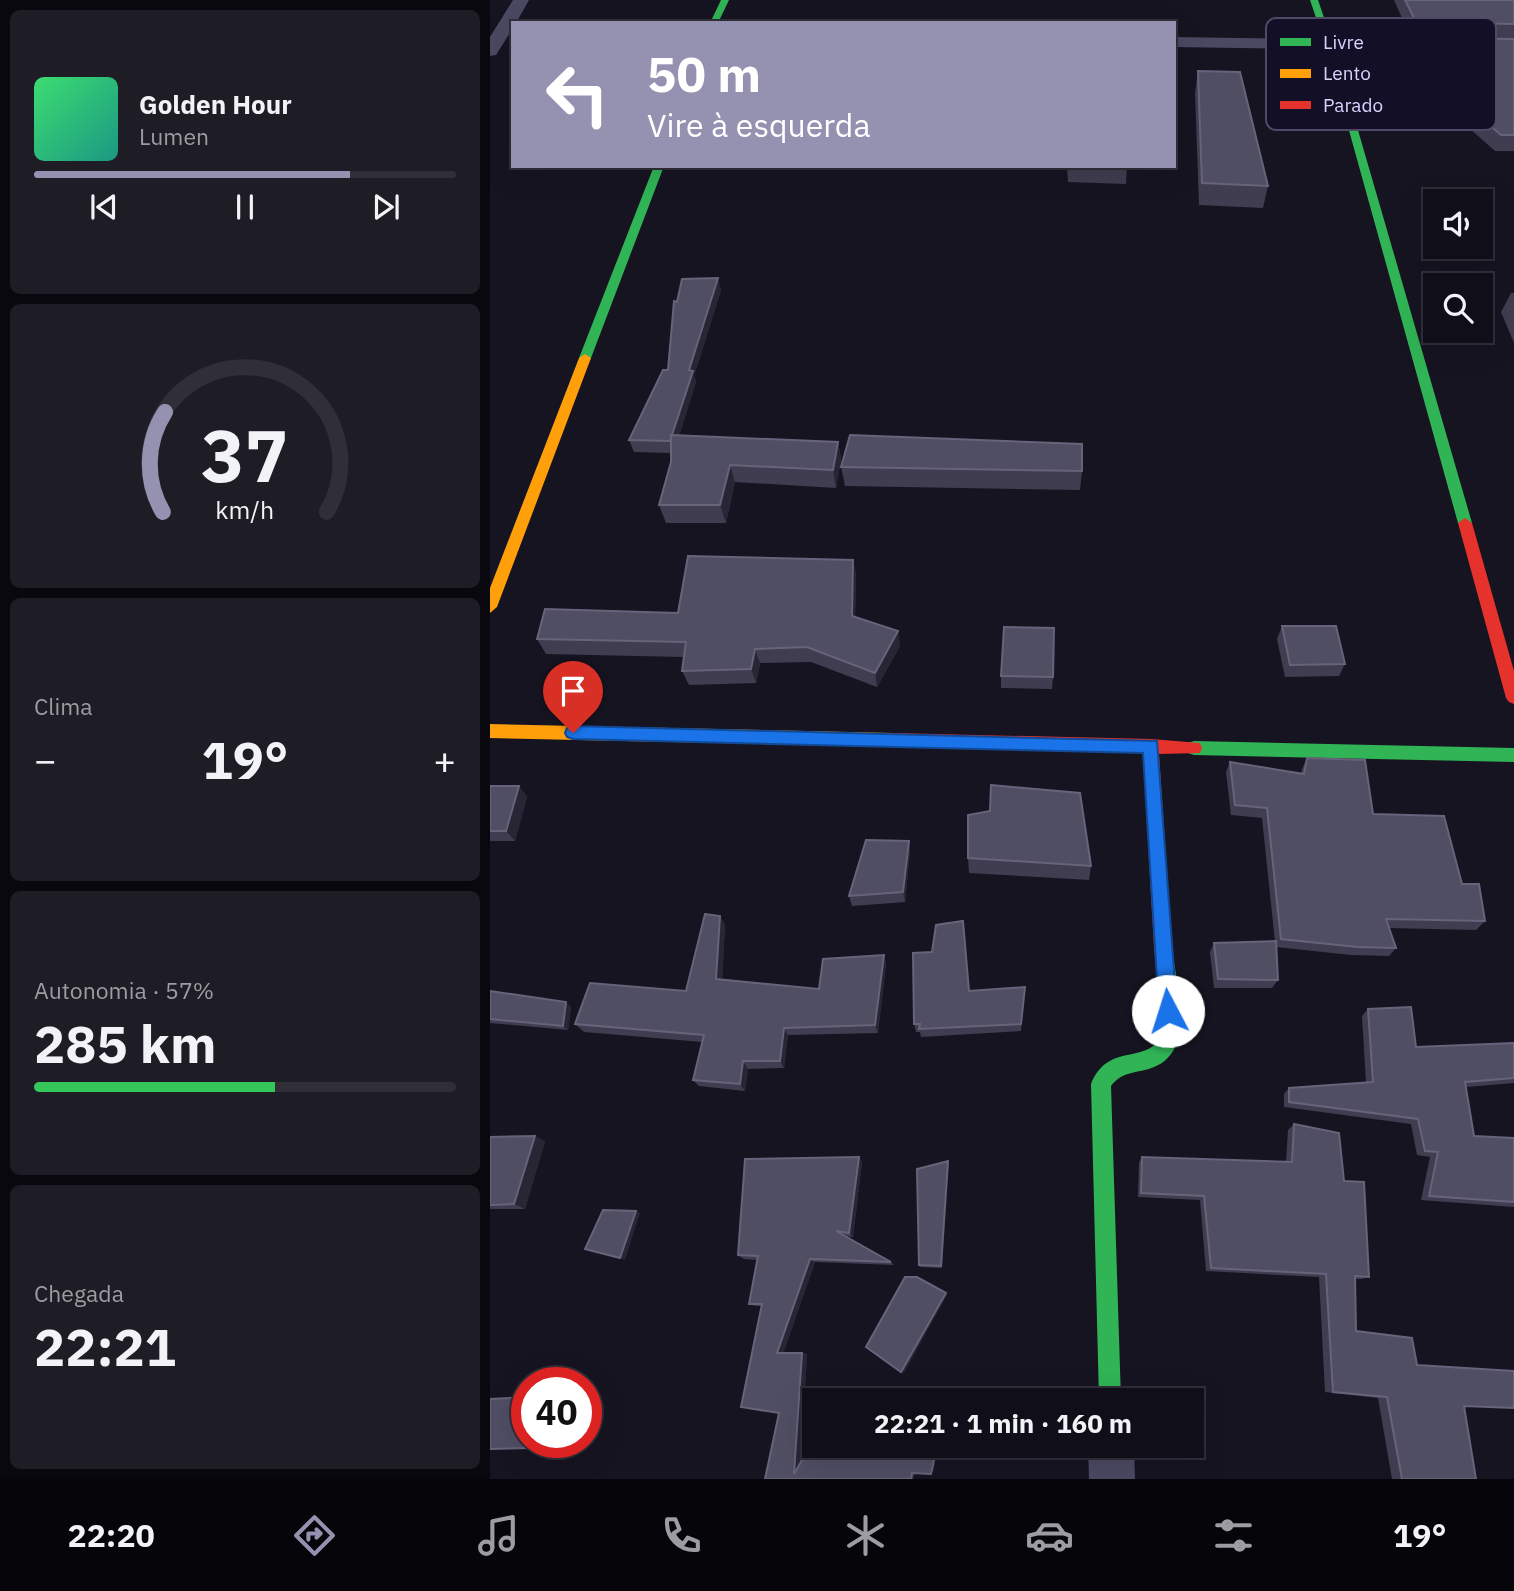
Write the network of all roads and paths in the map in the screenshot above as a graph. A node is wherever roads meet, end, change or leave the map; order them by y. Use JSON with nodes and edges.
{"nodes":[{"id":1,"x":521,"y":0,"type":"edge"},
{"id":2,"x":725,"y":0,"type":"edge"},
{"id":3,"x":1314,"y":0,"type":"edge"},
{"id":4,"x":1320,"y":18,"type":"edge"},
{"id":5,"x":716,"y":21,"type":"edge"},
{"id":6,"x":501,"y":33,"type":"edge"},
{"id":7,"x":1176,"y":42,"type":"edge"},
{"id":8,"x":1266,"y":43,"type":"edge"},
{"id":9,"x":1496,"y":47,"type":"edge"},
{"id":10,"x":1514,"y":47,"type":"edge"},
{"id":11,"x":490,"y":51,"type":"edge"},
{"id":12,"x":1354,"y":130,"type":"edge"},
{"id":13,"x":658,"y":168,"type":"edge"},
{"id":14,"x":490,"y":607,"type":"edge"},
{"id":15,"x":1513,"y":687,"type":"edge"},
{"id":16,"x":490,"y":731,"type":"edge"},
{"id":17,"x":1151,"y":746,"type":"junction"},
{"id":18,"x":1514,"y":755,"type":"edge"},
{"id":19,"x":1110,"y":1388,"type":"edge"},
{"id":20,"x":1111,"y":1458,"type":"edge"},
{"id":21,"x":1112,"y":1479,"type":"edge"}],
"edges":[{"from":1,"to":6,"type":"street"},
{"from":2,"to":5,"type":"street"},
{"from":3,"to":4,"type":"street"},
{"from":6,"to":11,"type":"street"},
{"from":7,"to":8,"type":"street"},
{"from":9,"to":10,"type":"street"},
{"from":12,"to":15,"type":"street"},
{"from":13,"to":14,"type":"street"},
{"from":16,"to":17,"type":"street"},
{"from":17,"to":18,"type":"street"},
{"from":17,"to":19,"type":"street"},
{"from":20,"to":21,"type":"street"}]}
